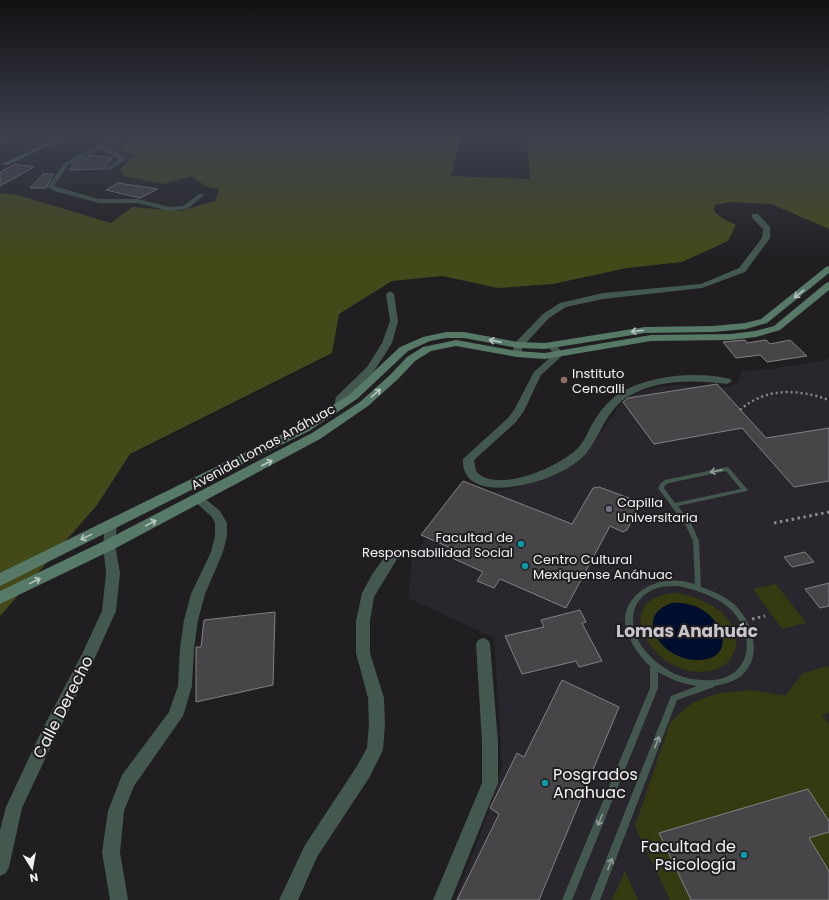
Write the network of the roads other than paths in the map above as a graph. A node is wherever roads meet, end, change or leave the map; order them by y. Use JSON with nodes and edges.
{"nodes":[{"id":1,"x":57,"y":177,"type":"edge"},
{"id":2,"x":201,"y":195,"type":"dead end"},
{"id":3,"x":755,"y":216,"type":"dead end"},
{"id":4,"x":829,"y":269,"type":"edge"},
{"id":5,"x":829,"y":285,"type":"edge"},
{"id":6,"x":390,"y":294,"type":"dead end"},
{"id":7,"x":518,"y":349,"type":"junction"},
{"id":8,"x":556,"y":350,"type":"junction"},
{"id":9,"x":727,"y":381,"type":"dead end"},
{"id":10,"x":339,"y":407,"type":"junction"},
{"id":11,"x":198,"y":499,"type":"junction"},
{"id":12,"x":675,"y":505,"type":"junction"},
{"id":13,"x":111,"y":525,"type":"junction"},
{"id":14,"x":109,"y":545,"type":"junction"},
{"id":15,"x":391,"y":559,"type":"dead end"},
{"id":16,"x":0,"y":580,"type":"edge"},
{"id":17,"x":698,"y":587,"type":"junction"},
{"id":18,"x":0,"y":598,"type":"edge"},
{"id":19,"x":483,"y":644,"type":"dead end"},
{"id":20,"x":654,"y":666,"type":"junction"},
{"id":21,"x":715,"y":683,"type":"junction"},
{"id":22,"x":0,"y":868,"type":"edge"},
{"id":23,"x":119,"y":900,"type":"edge"},
{"id":24,"x":288,"y":900,"type":"edge"},
{"id":25,"x":442,"y":900,"type":"edge"},
{"id":26,"x":567,"y":900,"type":"edge"},
{"id":27,"x":596,"y":900,"type":"edge"}],
"edges":[{"from":1,"to":2,"type":"street"},
{"from":3,"to":7,"type":"street"},
{"from":4,"to":8,"type":"main road","name":"Avenida Lomas Anáhuac","one_way":true},
{"from":5,"to":8,"type":"main road","name":"Avenida Lomas Anáhuac"},
{"from":6,"to":10,"type":"street"},
{"from":7,"to":8,"type":"main road","name":"Avenida Lomas Anáhuac"},
{"from":7,"to":10,"type":"main road","name":"Avenida Lomas Anáhuac","one_way":true},
{"from":11,"to":7,"type":"main road","name":"Avenida Lomas Anáhuac","one_way":true},
{"from":8,"to":9,"type":"street"},
{"from":10,"to":13,"type":"main road","name":"Avenida Lomas Anáhuac"},
{"from":14,"to":11,"type":"main road","name":"Avenida Lomas Anáhuac","one_way":true},
{"from":11,"to":23,"type":"street"},
{"from":12,"to":12,"type":"lane","one_way":true},
{"from":12,"to":17,"type":"lane"},
{"from":13,"to":14,"type":"street","name":"Calle Derecho"},
{"from":13,"to":16,"type":"main road","name":"Avenida Lomas Anáhuac","one_way":true},
{"from":18,"to":14,"type":"main road","name":"Avenida Lomas Anáhuac","one_way":true},
{"from":14,"to":22,"type":"street","name":"Calle Derecho"},
{"from":15,"to":24,"type":"street"},
{"from":17,"to":20,"type":"lane"},
{"from":17,"to":21,"type":"lane"},
{"from":19,"to":25,"type":"street"},
{"from":20,"to":21,"type":"lane"},
{"from":20,"to":26,"type":"lane","one_way":true},
{"from":27,"to":21,"type":"lane","one_way":true}]}
